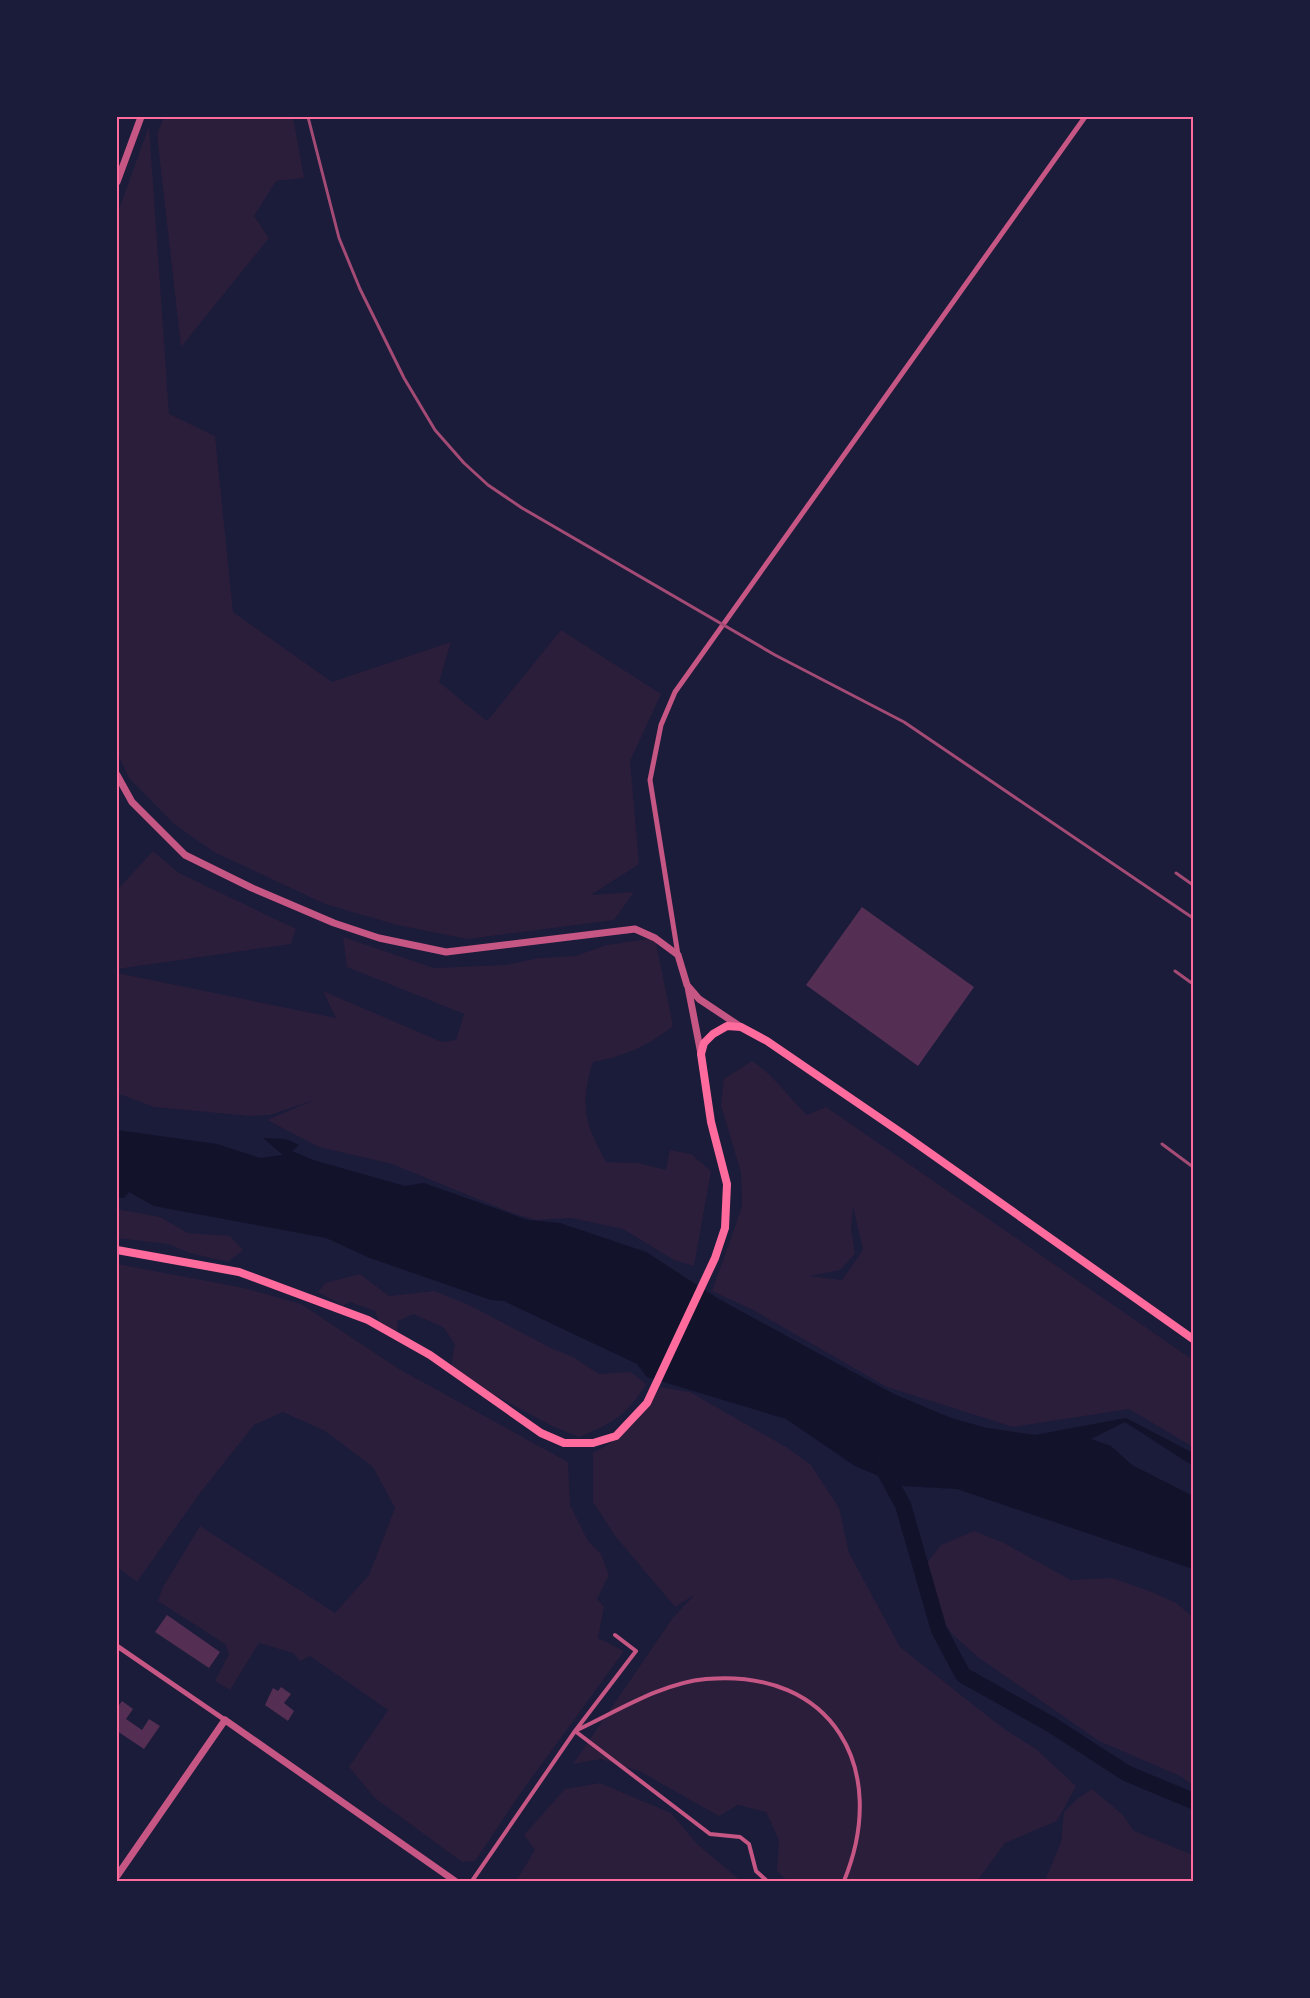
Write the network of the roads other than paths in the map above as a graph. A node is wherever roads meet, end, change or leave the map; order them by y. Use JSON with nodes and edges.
{"nodes":[{"id":1,"x":141,"y":117,"type":"edge"},
{"id":2,"x":1085,"y":117,"type":"edge"},
{"id":3,"x":117,"y":182,"type":"edge"},
{"id":4,"x":117,"y":776,"type":"edge"},
{"id":5,"x":678,"y":956,"type":"junction"},
{"id":6,"x":687,"y":985,"type":"junction"},
{"id":7,"x":741,"y":1027,"type":"junction"},
{"id":8,"x":700,"y":1054,"type":"junction"},
{"id":9,"x":117,"y":1250,"type":"edge"},
{"id":10,"x":1193,"y":1339,"type":"edge"},
{"id":11,"x":615,"y":1635,"type":"dead end"},
{"id":12,"x":117,"y":1647,"type":"edge"},
{"id":13,"x":225,"y":1720,"type":"junction"},
{"id":14,"x":575,"y":1731,"type":"junction"},
{"id":15,"x":117,"y":1876,"type":"edge"},
{"id":16,"x":455,"y":1881,"type":"edge"},
{"id":17,"x":472,"y":1881,"type":"edge"},
{"id":18,"x":766,"y":1881,"type":"edge"},
{"id":19,"x":844,"y":1881,"type":"edge"}],
"edges":[{"from":1,"to":3,"type":"street"},
{"from":2,"to":5,"type":"street"},
{"from":4,"to":5,"type":"street"},
{"from":5,"to":6,"type":"street"},
{"from":6,"to":7,"type":"street"},
{"from":6,"to":8,"type":"street"},
{"from":7,"to":8,"type":"main road"},
{"from":7,"to":10,"type":"main road"},
{"from":8,"to":9,"type":"main road"},
{"from":11,"to":14,"type":"street"},
{"from":12,"to":13,"type":"street"},
{"from":13,"to":15,"type":"street"},
{"from":13,"to":16,"type":"street"},
{"from":14,"to":17,"type":"street"},
{"from":14,"to":18,"type":"street"},
{"from":14,"to":19,"type":"street"}]}
